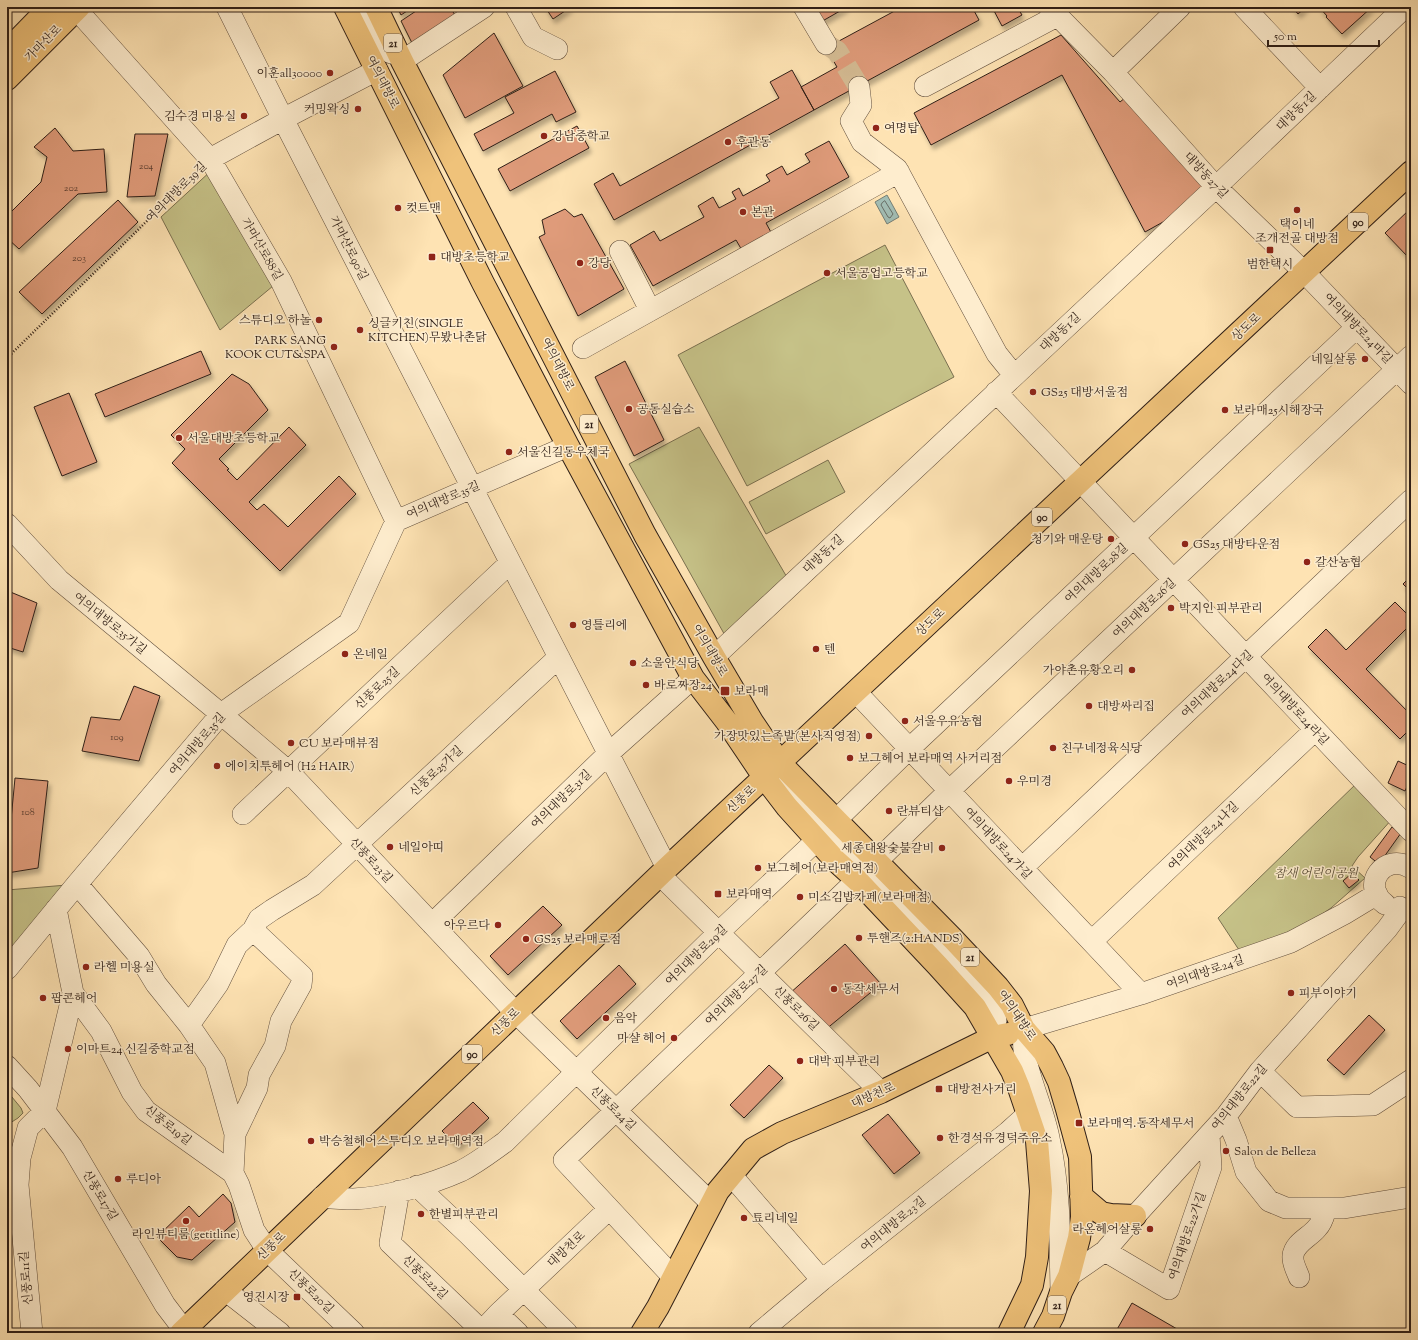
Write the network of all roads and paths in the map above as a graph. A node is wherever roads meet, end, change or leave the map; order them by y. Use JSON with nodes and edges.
{"nodes":[{"id":1,"x":50,"y":7,"type":"edge"},
{"id":2,"x":227,"y":7,"type":"edge"},
{"id":3,"x":345,"y":7,"type":"edge"},
{"id":4,"x":362,"y":7,"type":"edge"},
{"id":5,"x":376,"y":7,"type":"edge"},
{"id":6,"x":484,"y":7,"type":"edge"},
{"id":7,"x":516,"y":7,"type":"edge"},
{"id":8,"x":804,"y":7,"type":"edge"},
{"id":9,"x":1180,"y":7,"type":"edge"},
{"id":10,"x":1244,"y":7,"type":"edge"},
{"id":11,"x":78,"y":8,"type":"edge"},
{"id":12,"x":1053,"y":11,"type":"edge"},
{"id":13,"x":1406,"y":13,"type":"edge"},
{"id":14,"x":826,"y":44,"type":"tunnel mouth"},
{"id":15,"x":557,"y":49,"type":"dead end"},
{"id":16,"x":7,"y":52,"type":"edge"},
{"id":17,"x":377,"y":70,"type":"junction"},
{"id":18,"x":407,"y":70,"type":"junction"},
{"id":19,"x":1113,"y":72,"type":"junction"},
{"id":20,"x":7,"y":79,"type":"edge"},
{"id":21,"x":925,"y":86,"type":"dead end"},
{"id":22,"x":859,"y":87,"type":"tunnel mouth"},
{"id":23,"x":1320,"y":88,"type":"junction"},
{"id":24,"x":283,"y":119,"type":"junction"},
{"id":25,"x":210,"y":159,"type":"junction"},
{"id":26,"x":899,"y":172,"type":"junction"},
{"id":27,"x":1411,"y":172,"type":"edge"},
{"id":28,"x":1216,"y":187,"type":"junction"},
{"id":29,"x":620,"y":251,"type":"dead end"},
{"id":30,"x":1304,"y":272,"type":"junction"},
{"id":31,"x":650,"y":310,"type":"junction"},
{"id":32,"x":1357,"y":327,"type":"junction"},
{"id":33,"x":583,"y":348,"type":"dead end"},
{"id":34,"x":7,"y":358,"type":"edge"},
{"id":35,"x":1406,"y":369,"type":"edge"},
{"id":36,"x":1014,"y":375,"type":"junction"},
{"id":37,"x":996,"y":392,"type":"junction"},
{"id":38,"x":568,"y":446,"type":"junction"},
{"id":39,"x":1080,"y":482,"type":"junction"},
{"id":40,"x":472,"y":488,"type":"junction"},
{"id":41,"x":1411,"y":500,"type":"edge"},
{"id":42,"x":396,"y":521,"type":"junction"},
{"id":43,"x":7,"y":524,"type":"edge"},
{"id":44,"x":1133,"y":538,"type":"junction"},
{"id":45,"x":510,"y":563,"type":"junction"},
{"id":46,"x":1173,"y":580,"type":"junction"},
{"id":47,"x":558,"y":657,"type":"junction"},
{"id":48,"x":714,"y":657,"type":"junction"},
{"id":49,"x":1246,"y":657,"type":"junction"},
{"id":50,"x":694,"y":678,"type":"junction"},
{"id":51,"x":856,"y":692,"type":"junction"},
{"id":52,"x":221,"y":714,"type":"junction"},
{"id":53,"x":1315,"y":730,"type":"junction"},
{"id":54,"x":909,"y":749,"type":"junction"},
{"id":55,"x":608,"y":754,"type":"junction"},
{"id":56,"x":780,"y":763,"type":"junction"},
{"id":57,"x":288,"y":772,"type":"junction"},
{"id":58,"x":764,"y":777,"type":"junction"},
{"id":59,"x":950,"y":791,"type":"junction"},
{"id":60,"x":243,"y":814,"type":"dead end"},
{"id":61,"x":836,"y":820,"type":"junction"},
{"id":62,"x":1411,"y":832,"type":"edge"},
{"id":63,"x":817,"y":840,"type":"junction"},
{"id":64,"x":1411,"y":842,"type":"edge"},
{"id":65,"x":357,"y":844,"type":"junction"},
{"id":66,"x":877,"y":861,"type":"junction"},
{"id":67,"x":1406,"y":866,"type":"edge"},
{"id":68,"x":1022,"y":868,"type":"junction"},
{"id":69,"x":663,"y":871,"type":"junction"},
{"id":70,"x":857,"y":880,"type":"junction"},
{"id":71,"x":77,"y":884,"type":"junction"},
{"id":72,"x":1377,"y":894,"type":"junction"},
{"id":73,"x":1405,"y":905,"type":"edge"},
{"id":74,"x":56,"y":910,"type":"junction"},
{"id":75,"x":432,"y":924,"type":"junction"},
{"id":76,"x":253,"y":930,"type":"junction"},
{"id":77,"x":718,"y":932,"type":"junction"},
{"id":78,"x":1092,"y":942,"type":"junction"},
{"id":79,"x":7,"y":969,"type":"edge"},
{"id":80,"x":759,"y":972,"type":"junction"},
{"id":81,"x":73,"y":993,"type":"junction"},
{"id":82,"x":1141,"y":994,"type":"junction"},
{"id":83,"x":515,"y":1012,"type":"junction"},
{"id":84,"x":189,"y":1025,"type":"junction"},
{"id":85,"x":1024,"y":1029,"type":"junction"},
{"id":86,"x":994,"y":1038,"type":"junction"},
{"id":87,"x":7,"y":1066,"type":"edge"},
{"id":88,"x":1260,"y":1070,"type":"junction"},
{"id":89,"x":576,"y":1072,"type":"junction"},
{"id":90,"x":1411,"y":1080,"type":"edge"},
{"id":91,"x":881,"y":1092,"type":"junction"},
{"id":92,"x":616,"y":1110,"type":"junction"},
{"id":93,"x":45,"y":1111,"type":"junction"},
{"id":94,"x":1028,"y":1114,"type":"junction"},
{"id":95,"x":1226,"y":1116,"type":"junction"},
{"id":96,"x":235,"y":1134,"type":"junction"},
{"id":97,"x":1209,"y":1135,"type":"junction"},
{"id":98,"x":233,"y":1173,"type":"junction"},
{"id":99,"x":731,"y":1175,"type":"junction"},
{"id":100,"x":408,"y":1188,"type":"junction"},
{"id":101,"x":1081,"y":1196,"type":"junction"},
{"id":102,"x":1411,"y":1197,"type":"edge"},
{"id":103,"x":322,"y":1198,"type":"junction"},
{"id":104,"x":712,"y":1203,"type":"junction"},
{"id":105,"x":1326,"y":1208,"type":"junction"},
{"id":106,"x":609,"y":1209,"type":"junction"},
{"id":107,"x":1135,"y":1216,"type":"junction"},
{"id":108,"x":268,"y":1250,"type":"junction"},
{"id":109,"x":1105,"y":1251,"type":"junction"},
{"id":110,"x":673,"y":1277,"type":"junction"},
{"id":111,"x":1299,"y":1277,"type":"dead end"},
{"id":112,"x":822,"y":1280,"type":"junction"},
{"id":113,"x":1065,"y":1284,"type":"junction"},
{"id":114,"x":225,"y":1290,"type":"junction"},
{"id":115,"x":523,"y":1290,"type":"junction"},
{"id":116,"x":498,"y":1314,"type":"junction"},
{"id":117,"x":182,"y":1332,"type":"edge"},
{"id":118,"x":32,"y":1333,"type":"edge"},
{"id":119,"x":280,"y":1333,"type":"edge"},
{"id":120,"x":354,"y":1333,"type":"edge"},
{"id":121,"x":518,"y":1333,"type":"edge"},
{"id":122,"x":567,"y":1333,"type":"edge"},
{"id":123,"x":642,"y":1333,"type":"edge"},
{"id":124,"x":759,"y":1333,"type":"edge"},
{"id":125,"x":1009,"y":1333,"type":"edge"},
{"id":126,"x":1044,"y":1333,"type":"edge"}],
"edges":[{"from":1,"to":16,"type":"main road","name":"가마산로"},
{"from":2,"to":24,"type":"street","name":"가마산로90길"},
{"from":3,"to":17,"type":"main road","name":"여의대방로"},
{"from":4,"to":18,"type":"street"},
{"from":5,"to":18,"type":"main road","name":"여의대방로","number":"21"},
{"from":6,"to":18,"type":"street"},
{"from":7,"to":15,"type":"street"},
{"from":8,"to":14,"type":"street"},
{"from":9,"to":19,"type":"street"},
{"from":10,"to":23,"type":"street"},
{"from":11,"to":20,"type":"main road","name":"가마산로"},
{"from":11,"to":25,"type":"street","name":"가마산로88길"},
{"from":12,"to":19,"type":"street","name":"대방동27길"},
{"from":12,"to":21,"type":"street"},
{"from":13,"to":23,"type":"street","name":"대방동1길"},
{"from":17,"to":24,"type":"street","name":"여의대방로39길"},
{"from":17,"to":38,"type":"main road","name":"여의대방로","number":"21"},
{"from":18,"to":48,"type":"main road","name":"여의대방로","number":"21"},
{"from":19,"to":28,"type":"street","name":"대방동27길"},
{"from":22,"to":26,"type":"street"},
{"from":23,"to":28,"type":"street","name":"대방동1길"},
{"from":24,"to":25,"type":"street","name":"여의대방로39길"},
{"from":24,"to":40,"type":"street","name":"가마산로90길"},
{"from":25,"to":34,"type":"path","name":"여의대방로39길"},
{"from":25,"to":42,"type":"street","name":"가마산로88길"},
{"from":26,"to":31,"type":"street"},
{"from":26,"to":36,"type":"street"},
{"from":27,"to":30,"type":"main road","name":"상도로","number":"90"},
{"from":28,"to":30,"type":"street","name":"대방동27길"},
{"from":28,"to":36,"type":"street","name":"대방동1길"},
{"from":29,"to":31,"type":"street"},
{"from":30,"to":32,"type":"street","name":"여의대방로24마길"},
{"from":30,"to":39,"type":"main road","name":"상도로","number":"90"},
{"from":31,"to":33,"type":"street"},
{"from":32,"to":35,"type":"street","name":"여의대방로24마길"},
{"from":32,"to":44,"type":"street","name":"여의대방로28길"},
{"from":35,"to":46,"type":"street","name":"여의대방로26길"},
{"from":36,"to":37,"type":"street","name":"대방동1길"},
{"from":37,"to":39,"type":"street"},
{"from":37,"to":48,"type":"street","name":"대방동1길"},
{"from":38,"to":40,"type":"street","name":"여의대방로35길"},
{"from":38,"to":50,"type":"main road","name":"여의대방로"},
{"from":39,"to":44,"type":"street","name":"여의대방로24라길"},
{"from":39,"to":51,"type":"main road","name":"상도로","number":"90"},
{"from":40,"to":42,"type":"street","name":"여의대방로35길"},
{"from":40,"to":45,"type":"street"},
{"from":41,"to":49,"type":"street","name":"여의대방로24다길"},
{"from":42,"to":52,"type":"street","name":"여의대방로35길"},
{"from":43,"to":52,"type":"street","name":"여의대방로35가길"},
{"from":44,"to":46,"type":"street","name":"여의대방로24라길"},
{"from":44,"to":54,"type":"street","name":"여의대방로28길"},
{"from":45,"to":47,"type":"street"},
{"from":45,"to":57,"type":"street","name":"신풍로25길"},
{"from":46,"to":49,"type":"street","name":"여의대방로24라길"},
{"from":46,"to":59,"type":"street","name":"여의대방로26길"},
{"from":47,"to":55,"type":"street"},
{"from":47,"to":65,"type":"street","name":"신풍로25가길"},
{"from":48,"to":56,"type":"main road","name":"여의대방로","number":"21"},
{"from":49,"to":53,"type":"street","name":"여의대방로24라길"},
{"from":49,"to":68,"type":"street","name":"여의대방로24다길"},
{"from":50,"to":55,"type":"street","name":"여의대방로31길"},
{"from":50,"to":58,"type":"main road","name":"여의대방로"},
{"from":51,"to":54,"type":"street","name":"여의대방로24가길"},
{"from":51,"to":56,"type":"main road","name":"상도로","number":"90"},
{"from":52,"to":57,"type":"street","name":"신풍로23길"},
{"from":52,"to":71,"type":"street","name":"여의대방로35길"},
{"from":53,"to":62,"type":"street","name":"여의대방로24라길"},
{"from":53,"to":78,"type":"street","name":"여의대방로24나길"},
{"from":54,"to":59,"type":"street","name":"여의대방로24가길"},
{"from":54,"to":61,"type":"street","name":"여의대방로28길"},
{"from":55,"to":69,"type":"street"},
{"from":55,"to":75,"type":"street","name":"여의대방로31길"},
{"from":56,"to":58,"type":"main road","name":"신풍로","number":"90"},
{"from":56,"to":61,"type":"main road","name":"여의대방로","number":"21"},
{"from":57,"to":60,"type":"street","name":"신풍로25길"},
{"from":57,"to":65,"type":"street","name":"신풍로23길"},
{"from":58,"to":63,"type":"main road","name":"여의대방로"},
{"from":58,"to":69,"type":"main road","name":"신풍로","number":"90"},
{"from":58,"to":86,"type":"street"},
{"from":59,"to":66,"type":"street","name":"여의대방로26길"},
{"from":59,"to":68,"type":"street","name":"여의대방로24가길"},
{"from":61,"to":66,"type":"main road","name":"여의대방로","number":"21"},
{"from":63,"to":70,"type":"main road","name":"여의대방로"},
{"from":63,"to":77,"type":"street","name":"여의대방로29길"},
{"from":64,"to":67,"type":"street"},
{"from":65,"to":75,"type":"street","name":"신풍로23길"},
{"from":65,"to":76,"type":"street","name":"신풍로25가길"},
{"from":66,"to":85,"type":"main road","name":"여의대방로","number":"21"},
{"from":67,"to":72,"type":"street"},
{"from":68,"to":78,"type":"street","name":"여의대방로24가길"},
{"from":69,"to":77,"type":"street","name":"신풍로26길"},
{"from":69,"to":83,"type":"main road","name":"신풍로","number":"90"},
{"from":70,"to":80,"type":"street","name":"여의대방로27길"},
{"from":70,"to":86,"type":"main road","name":"여의대방로"},
{"from":71,"to":74,"type":"street","name":"여의대방로35길"},
{"from":71,"to":84,"type":"street"},
{"from":72,"to":73,"type":"street"},
{"from":72,"to":82,"type":"street","name":"여의대방로24길"},
{"from":73,"to":88,"type":"street","name":"여의대방로22길"},
{"from":74,"to":79,"type":"street","name":"여의대방로35길"},
{"from":74,"to":81,"type":"street"},
{"from":75,"to":83,"type":"street","name":"신풍로23길"},
{"from":76,"to":84,"type":"street","name":"신풍로25가길"},
{"from":76,"to":96,"type":"street"},
{"from":77,"to":80,"type":"street","name":"신풍로26길"},
{"from":77,"to":89,"type":"street","name":"여의대방로29길"},
{"from":78,"to":82,"type":"street","name":"여의대방로24가길"},
{"from":80,"to":91,"type":"street","name":"신풍로26길"},
{"from":80,"to":92,"type":"street","name":"여의대방로27길"},
{"from":81,"to":93,"type":"street"},
{"from":81,"to":98,"type":"street","name":"신풍로19길"},
{"from":82,"to":85,"type":"street","name":"여의대방로24길"},
{"from":83,"to":89,"type":"street","name":"신풍로24길"},
{"from":83,"to":103,"type":"main road","name":"신풍로","number":"90"},
{"from":84,"to":96,"type":"street"},
{"from":85,"to":86,"type":"main road","name":"대방천로"},
{"from":85,"to":101,"type":"main road","name":"여의대방로","number":"21"},
{"from":85,"to":113,"type":"street"},
{"from":86,"to":91,"type":"main road","name":"대방천로"},
{"from":86,"to":94,"type":"main road","name":"여의대방로"},
{"from":87,"to":93,"type":"street","name":"신풍로17길"},
{"from":88,"to":90,"type":"street"},
{"from":88,"to":95,"type":"street","name":"여의대방로22길"},
{"from":89,"to":92,"type":"street","name":"신풍로24길"},
{"from":89,"to":100,"type":"street"},
{"from":91,"to":99,"type":"main road","name":"대방천로"},
{"from":92,"to":104,"type":"street","name":"신풍로24길"},
{"from":92,"to":106,"type":"street"},
{"from":93,"to":117,"type":"street","name":"신풍로17길"},
{"from":93,"to":118,"type":"street","name":"신풍로11길"},
{"from":94,"to":112,"type":"street","name":"여의대방로23길"},
{"from":94,"to":125,"type":"main road","name":"여의대방로"},
{"from":95,"to":97,"type":"street","name":"여의대방로22길"},
{"from":95,"to":105,"type":"street"},
{"from":96,"to":98,"type":"street"},
{"from":97,"to":107,"type":"street","name":"여의대방로22길"},
{"from":97,"to":109,"type":"street","name":"여의대방로22가길"},
{"from":98,"to":108,"type":"street"},
{"from":99,"to":104,"type":"main road","name":"대방천로"},
{"from":99,"to":112,"type":"street"},
{"from":100,"to":103,"type":"street"},
{"from":100,"to":115,"type":"street"},
{"from":100,"to":116,"type":"street","name":"신풍로22길"},
{"from":101,"to":107,"type":"main road"},
{"from":101,"to":113,"type":"main road","name":"여의대방로","number":"21"},
{"from":102,"to":105,"type":"street"},
{"from":103,"to":108,"type":"main road","name":"신풍로","number":"90"},
{"from":104,"to":110,"type":"main road","name":"대방천로"},
{"from":105,"to":111,"type":"street"},
{"from":106,"to":110,"type":"street"},
{"from":106,"to":115,"type":"street","name":"대방천로"},
{"from":107,"to":109,"type":"street","name":"여의대방로22길"},
{"from":108,"to":114,"type":"main road","name":"신풍로","number":"90"},
{"from":108,"to":120,"type":"street","name":"신풍로20길"},
{"from":109,"to":113,"type":"street","name":"여의대방로22길"},
{"from":110,"to":123,"type":"main road","name":"대방천로"},
{"from":112,"to":124,"type":"street","name":"여의대방로23길"},
{"from":113,"to":126,"type":"main road","name":"여의대방로","number":"21"},
{"from":114,"to":117,"type":"main road","name":"신풍로","number":"90"},
{"from":114,"to":119,"type":"street"},
{"from":115,"to":116,"type":"street","name":"대방천로"},
{"from":115,"to":122,"type":"street"},
{"from":116,"to":121,"type":"street"}]}
